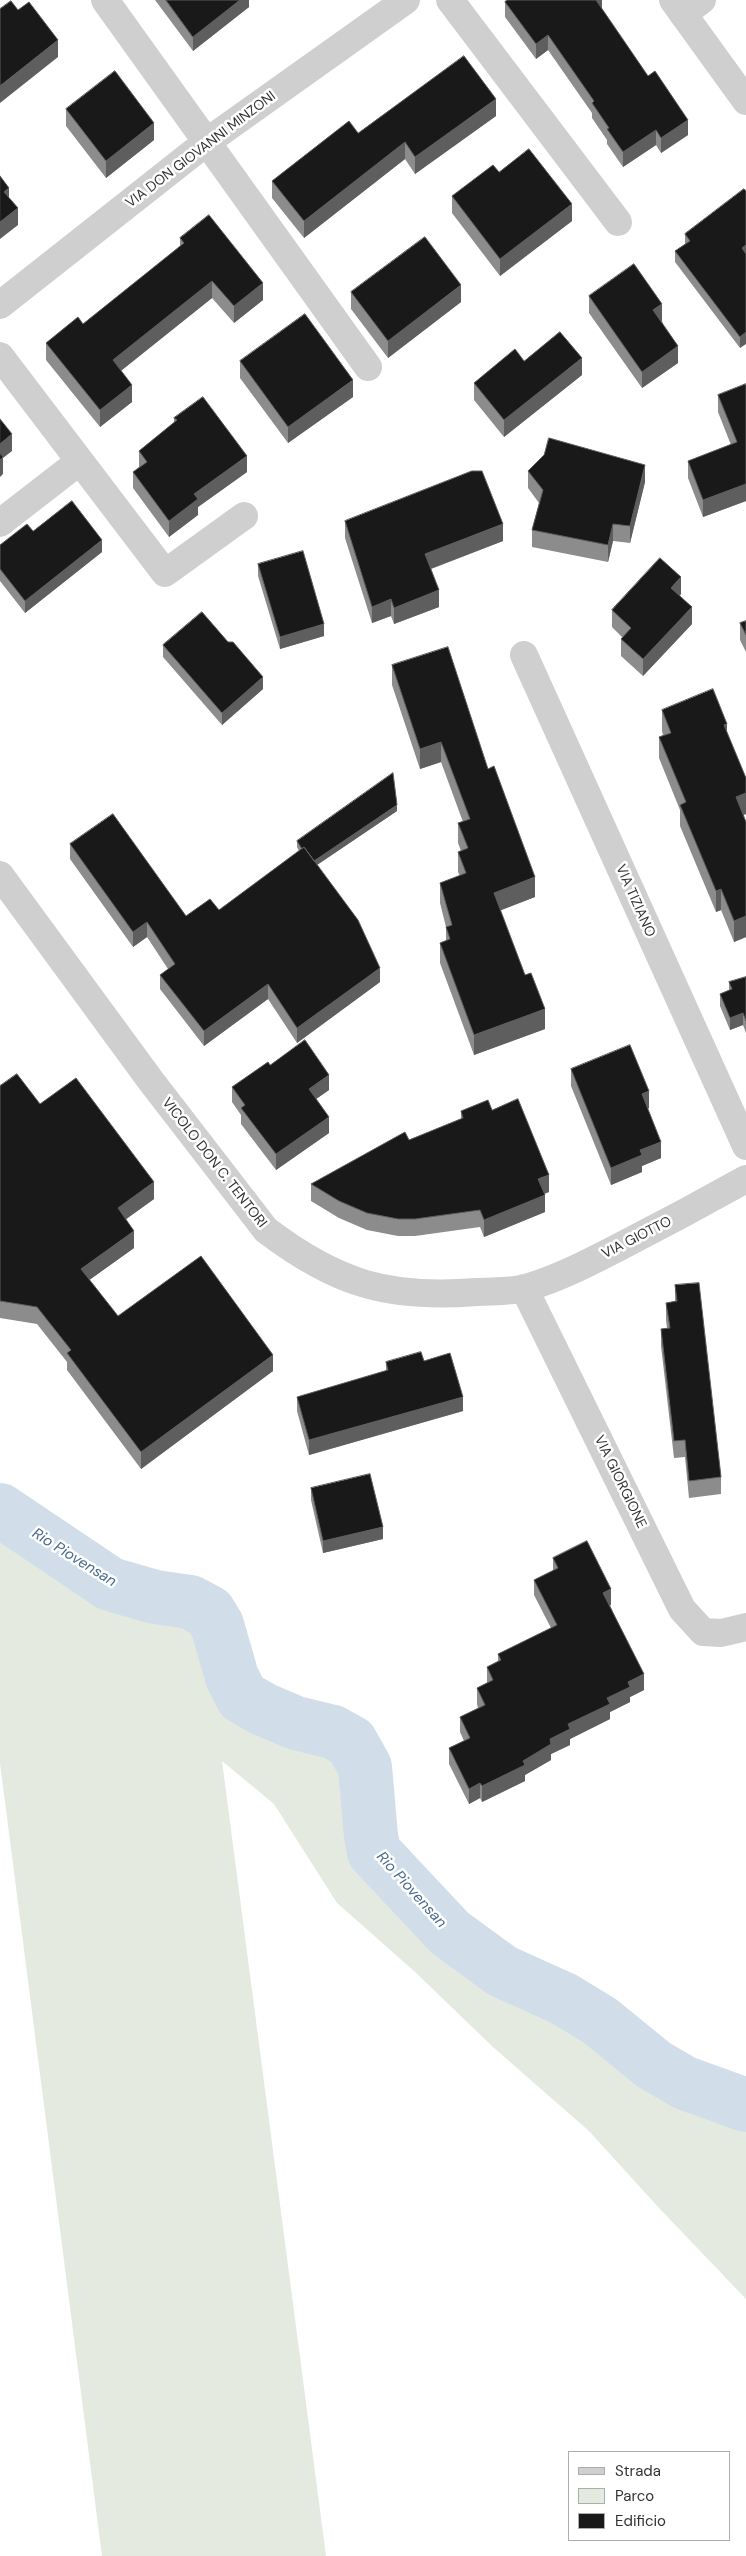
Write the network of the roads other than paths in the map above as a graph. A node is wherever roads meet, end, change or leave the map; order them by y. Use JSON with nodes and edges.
{"nodes":[{"id":1,"x":105,"y":0,"type":"edge"},
{"id":2,"x":406,"y":0,"type":"edge"},
{"id":3,"x":450,"y":0,"type":"edge"},
{"id":4,"x":686,"y":5,"type":"edge"},
{"id":5,"x":746,"y":101,"type":"edge"},
{"id":6,"x":208,"y":141,"type":"junction"},
{"id":7,"x":618,"y":222,"type":"dead end"},
{"id":8,"x":0,"y":305,"type":"edge"},
{"id":9,"x":0,"y":356,"type":"edge"},
{"id":10,"x":368,"y":367,"type":"dead end"},
{"id":11,"x":80,"y":461,"type":"junction"},
{"id":12,"x":244,"y":516,"type":"dead end"},
{"id":13,"x":0,"y":523,"type":"edge"},
{"id":14,"x":524,"y":655,"type":"dead end"},
{"id":15,"x":0,"y":875,"type":"edge"},
{"id":16,"x":746,"y":1146,"type":"edge"},
{"id":17,"x":746,"y":1179,"type":"edge"},
{"id":18,"x":524,"y":1288,"type":"junction"},
{"id":19,"x":746,"y":1626,"type":"edge"}],
"edges":[{"from":1,"to":6,"type":"street"},
{"from":2,"to":6,"type":"street","name":"VIA DON GIOVANNI MINZONI"},
{"from":3,"to":7,"type":"street"},
{"from":4,"to":5,"type":"street"},
{"from":6,"to":8,"type":"street","name":"VIA DON GIOVANNI MINZONI"},
{"from":6,"to":10,"type":"street"},
{"from":9,"to":11,"type":"street"},
{"from":11,"to":12,"type":"street"},
{"from":11,"to":13,"type":"street"},
{"from":14,"to":16,"type":"street","name":"VIA TIZIANO"},
{"from":15,"to":18,"type":"street","name":"VICOLO DON C. TENTORI"},
{"from":17,"to":18,"type":"street","name":"VIA GIOTTO"},
{"from":18,"to":19,"type":"street","name":"VIA GIORGIONE"}]}
